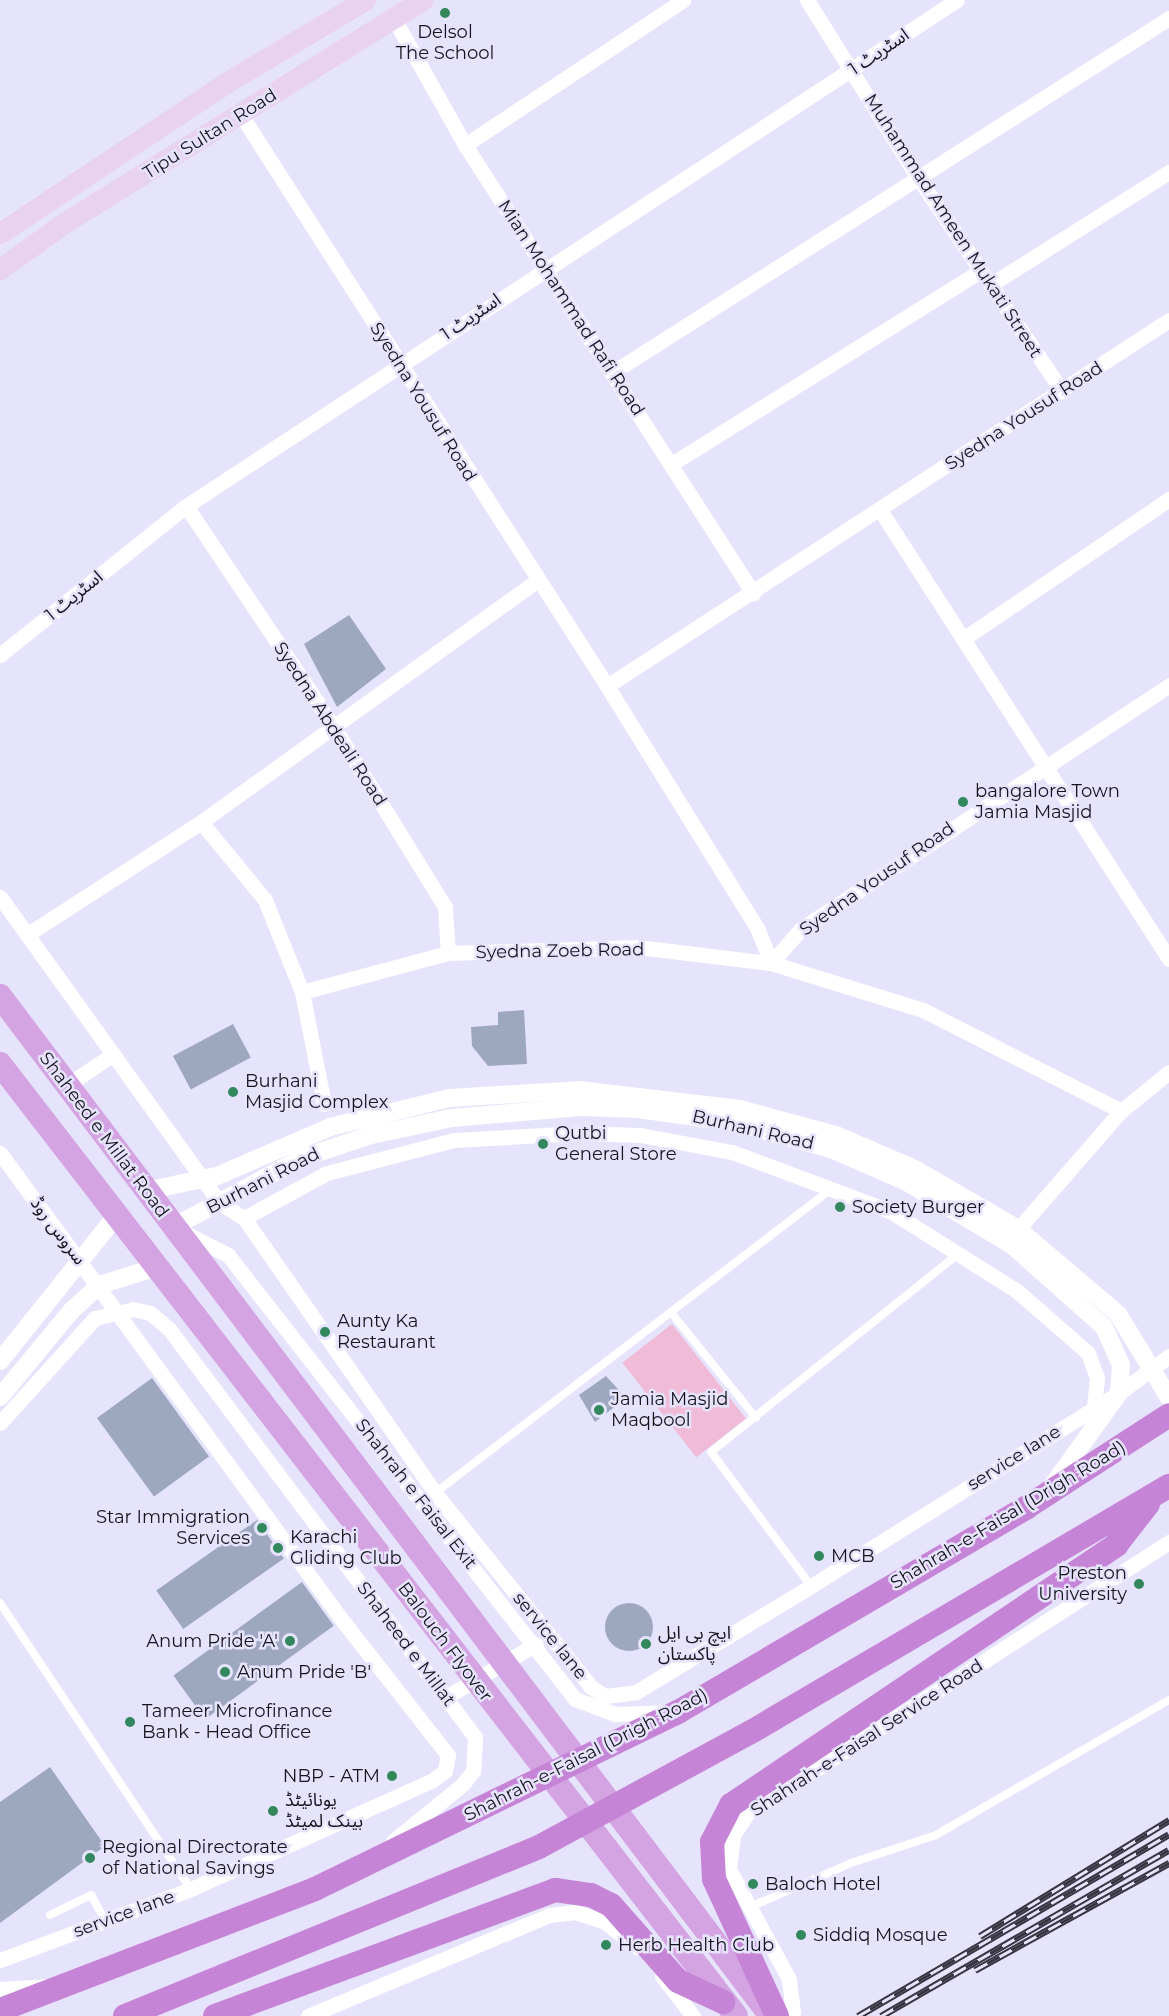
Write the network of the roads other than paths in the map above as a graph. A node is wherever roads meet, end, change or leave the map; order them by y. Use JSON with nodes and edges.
{"nodes":[{"id":1,"x":365,"y":0,"type":"edge"},
{"id":2,"x":422,"y":0,"type":"edge"},
{"id":3,"x":683,"y":0,"type":"edge"},
{"id":4,"x":807,"y":0,"type":"edge"},
{"id":5,"x":957,"y":0,"type":"edge"},
{"id":6,"x":1169,"y":18,"type":"edge"},
{"id":7,"x":394,"y":19,"type":"junction"},
{"id":8,"x":852,"y":70,"type":"junction"},
{"id":9,"x":224,"y":84,"type":"junction"},
{"id":10,"x":241,"y":115,"type":"junction"},
{"id":11,"x":465,"y":145,"type":"junction"},
{"id":12,"x":1169,"y":172,"type":"edge"},
{"id":13,"x":919,"y":179,"type":"junction"},
{"id":14,"x":0,"y":233,"type":"edge"},
{"id":15,"x":543,"y":268,"type":"junction"},
{"id":16,"x":0,"y":269,"type":"edge"},
{"id":17,"x":980,"y":270,"type":"junction"},
{"id":18,"x":990,"y":285,"type":"junction"},
{"id":19,"x":1169,"y":320,"type":"edge"},
{"id":20,"x":400,"y":364,"type":"junction"},
{"id":21,"x":613,"y":372,"type":"junction"},
{"id":22,"x":1062,"y":391,"type":"junction"},
{"id":23,"x":673,"y":463,"type":"junction"},
{"id":24,"x":1169,"y":499,"type":"edge"},
{"id":25,"x":186,"y":506,"type":"junction"},
{"id":26,"x":880,"y":510,"type":"junction"},
{"id":27,"x":537,"y":581,"type":"junction"},
{"id":28,"x":753,"y":593,"type":"junction"},
{"id":29,"x":963,"y":639,"type":"junction"},
{"id":30,"x":0,"y":655,"type":"edge"},
{"id":31,"x":1169,"y":686,"type":"edge"},
{"id":32,"x":607,"y":687,"type":"junction"},
{"id":33,"x":333,"y":724,"type":"junction"},
{"id":34,"x":1047,"y":762,"type":"junction"},
{"id":35,"x":201,"y":822,"type":"junction"},
{"id":36,"x":0,"y":897,"type":"edge"},
{"id":37,"x":28,"y":934,"type":"junction"},
{"id":38,"x":448,"y":953,"type":"junction"},
{"id":39,"x":1169,"y":959,"type":"edge"},
{"id":40,"x":771,"y":963,"type":"junction"},
{"id":41,"x":302,"y":992,"type":"junction"},
{"id":42,"x":0,"y":996,"type":"edge"},
{"id":43,"x":0,"y":1016,"type":"edge"},
{"id":44,"x":0,"y":1049,"type":"edge"},
{"id":45,"x":113,"y":1054,"type":"junction"},
{"id":46,"x":0,"y":1064,"type":"edge"},
{"id":47,"x":1169,"y":1072,"type":"edge"},
{"id":48,"x":70,"y":1091,"type":"junction"},
{"id":49,"x":324,"y":1104,"type":"dead end"},
{"id":50,"x":35,"y":1109,"type":"junction"},
{"id":51,"x":1121,"y":1111,"type":"junction"},
{"id":52,"x":0,"y":1153,"type":"edge"},
{"id":53,"x":205,"y":1179,"type":"junction"},
{"id":54,"x":834,"y":1186,"type":"junction"},
{"id":55,"x":145,"y":1191,"type":"junction"},
{"id":56,"x":219,"y":1202,"type":"junction"},
{"id":57,"x":117,"y":1215,"type":"junction"},
{"id":58,"x":244,"y":1218,"type":"junction"},
{"id":59,"x":173,"y":1227,"type":"junction"},
{"id":60,"x":1018,"y":1229,"type":"junction"},
{"id":61,"x":960,"y":1252,"type":"junction"},
{"id":62,"x":80,"y":1263,"type":"junction"},
{"id":63,"x":157,"y":1267,"type":"junction"},
{"id":64,"x":207,"y":1275,"type":"joint"},
{"id":65,"x":100,"y":1286,"type":"junction"},
{"id":66,"x":117,"y":1309,"type":"junction"},
{"id":67,"x":673,"y":1315,"type":"junction"},
{"id":68,"x":1169,"y":1356,"type":"edge"},
{"id":69,"x":0,"y":1361,"type":"edge"},
{"id":70,"x":1150,"y":1368,"type":"junction"},
{"id":71,"x":1119,"y":1393,"type":"junction"},
{"id":72,"x":0,"y":1397,"type":"edge"},
{"id":73,"x":1169,"y":1398,"type":"edge"},
{"id":74,"x":1094,"y":1407,"type":"junction"},
{"id":75,"x":1169,"y":1415,"type":"edge"},
{"id":76,"x":756,"y":1418,"type":"junction"},
{"id":77,"x":0,"y":1423,"type":"edge"},
{"id":78,"x":435,"y":1493,"type":"junction"},
{"id":79,"x":1160,"y":1493,"type":"edge"},
{"id":80,"x":1045,"y":1494,"type":"junction"},
{"id":81,"x":1169,"y":1542,"type":"edge"},
{"id":82,"x":811,"y":1586,"type":"junction"},
{"id":83,"x":0,"y":1603,"type":"edge"},
{"id":84,"x":536,"y":1644,"type":"junction"},
{"id":85,"x":446,"y":1697,"type":"junction"},
{"id":86,"x":1169,"y":1700,"type":"edge"},
{"id":87,"x":678,"y":1712,"type":"junction"},
{"id":88,"x":349,"y":1873,"type":"junction"},
{"id":89,"x":191,"y":1889,"type":"junction"},
{"id":90,"x":750,"y":1907,"type":"junction"},
{"id":91,"x":50,"y":1915,"type":"dead end"},
{"id":92,"x":105,"y":1920,"type":"junction"},
{"id":93,"x":0,"y":1960,"type":"edge"},
{"id":94,"x":66,"y":1986,"type":"junction"},
{"id":95,"x":0,"y":1989,"type":"edge"},
{"id":96,"x":729,"y":2009,"type":"edge"},
{"id":97,"x":0,"y":2010,"type":"edge"},
{"id":98,"x":780,"y":2015,"type":"edge"},
{"id":99,"x":125,"y":2016,"type":"edge"},
{"id":100,"x":215,"y":2016,"type":"edge"},
{"id":101,"x":308,"y":2016,"type":"edge"},
{"id":102,"x":693,"y":2016,"type":"edge"}],
"edges":[{"from":1,"to":9,"type":"main road","name":"Tipu Sultan Road"},
{"from":2,"to":7,"type":"main road","name":"Tipu Sultan Road"},
{"from":3,"to":11,"type":"street"},
{"from":4,"to":8,"type":"street","name":"Muhammad Ameen Mukati Street"},
{"from":5,"to":8,"type":"street","name":"اسٹریٹ 1"},
{"from":6,"to":13,"type":"street"},
{"from":7,"to":10,"type":"main road","name":"Tipu Sultan Road"},
{"from":7,"to":11,"type":"street","name":"Mian Mohammad Rafi Road"},
{"from":8,"to":13,"type":"street","name":"Muhammad Ameen Mukati Street"},
{"from":8,"to":15,"type":"street","name":"اسٹریٹ 1"},
{"from":9,"to":10,"type":"main road"},
{"from":9,"to":14,"type":"main road","name":"Tipu Sultan Road"},
{"from":10,"to":16,"type":"main road","name":"Tipu Sultan Road"},
{"from":10,"to":20,"type":"street","name":"Syedna Yousuf Road"},
{"from":11,"to":15,"type":"street","name":"Mian Mohammad Rafi Road"},
{"from":12,"to":18,"type":"street"},
{"from":13,"to":17,"type":"street","name":"Muhammad Ameen Mukati Street"},
{"from":13,"to":21,"type":"street"},
{"from":15,"to":20,"type":"street","name":"اسٹریٹ 1"},
{"from":15,"to":21,"type":"street","name":"Mian Mohammad Rafi Road"},
{"from":17,"to":18,"type":"street","name":"Muhammad Ameen Mukati Street"},
{"from":17,"to":23,"type":"street"},
{"from":18,"to":22,"type":"street","name":"Muhammad Ameen Mukati Street"},
{"from":19,"to":22,"type":"street","name":"Syedna Yousuf Road"},
{"from":20,"to":25,"type":"street","name":"اسٹریٹ 1"},
{"from":20,"to":27,"type":"street","name":"Syedna Yousuf Road"},
{"from":21,"to":23,"type":"street","name":"Mian Mohammad Rafi Road"},
{"from":22,"to":26,"type":"street","name":"Syedna Yousuf Road"},
{"from":23,"to":28,"type":"street","name":"Mian Mohammad Rafi Road"},
{"from":24,"to":29,"type":"street"},
{"from":25,"to":30,"type":"street","name":"اسٹریٹ 1"},
{"from":25,"to":33,"type":"street","name":"Syedna Abdeali Road"},
{"from":26,"to":28,"type":"street","name":"Syedna Yousuf Road"},
{"from":26,"to":29,"type":"street"},
{"from":27,"to":32,"type":"street","name":"Syedna Yousuf Road"},
{"from":27,"to":33,"type":"street"},
{"from":28,"to":32,"type":"street","name":"Syedna Yousuf Road"},
{"from":29,"to":34,"type":"street"},
{"from":31,"to":34,"type":"street","name":"Syedna Yousuf Road"},
{"from":32,"to":40,"type":"street","name":"Syedna Yousuf Road"},
{"from":33,"to":35,"type":"street"},
{"from":33,"to":38,"type":"street","name":"Syedna Abdeali Road"},
{"from":34,"to":39,"type":"street"},
{"from":34,"to":40,"type":"street","name":"Syedna Yousuf Road"},
{"from":35,"to":37,"type":"street"},
{"from":35,"to":41,"type":"street"},
{"from":36,"to":37,"type":"street","name":"service lane"},
{"from":37,"to":45,"type":"street","name":"service lane"},
{"from":38,"to":40,"type":"street","name":"Syedna Zoeb Road"},
{"from":38,"to":41,"type":"street","name":"Syedna Zoeb Road"},
{"from":40,"to":51,"type":"street","name":"Syedna Zoeb Road"},
{"from":41,"to":49,"type":"street"},
{"from":42,"to":48,"type":"main road","name":"Shaheed e Millat Road"},
{"from":43,"to":48,"type":"main road"},
{"from":44,"to":50,"type":"main road"},
{"from":45,"to":48,"type":"street"},
{"from":45,"to":53,"type":"street","name":"service lane"},
{"from":46,"to":50,"type":"main road"},
{"from":47,"to":51,"type":"street"},
{"from":48,"to":55,"type":"main road","name":"Shaheed e Millat Road"},
{"from":50,"to":57,"type":"main road"},
{"from":51,"to":60,"type":"street"},
{"from":52,"to":62,"type":"street","name":"سروس روڈ"},
{"from":53,"to":55,"type":"street"},
{"from":53,"to":56,"type":"street","name":"service lane"},
{"from":53,"to":60,"type":"street"},
{"from":54,"to":58,"type":"street"},
{"from":54,"to":61,"type":"street"},
{"from":54,"to":67,"type":"lane"},
{"from":55,"to":59,"type":"main road","name":"Shaheed e Millat Road"},
{"from":56,"to":58,"type":"street","name":"service lane"},
{"from":56,"to":59,"type":"street","name":"Burhani Road"},
{"from":56,"to":71,"type":"street","name":"Burhani Road"},
{"from":57,"to":62,"type":"street"},
{"from":57,"to":63,"type":"main road","name":"Balouch Flyover"},
{"from":58,"to":78,"type":"street","name":"service lane"},
{"from":59,"to":64,"type":"main road","name":"Shaheed e Millat Road"},
{"from":59,"to":84,"type":"street","name":"Shahrah e Faisal Exit"},
{"from":60,"to":70,"type":"street"},
{"from":61,"to":74,"type":"street"},
{"from":61,"to":76,"type":"lane"},
{"from":62,"to":65,"type":"street","name":"سروس روڈ"},
{"from":62,"to":69,"type":"street"},
{"from":63,"to":65,"type":"street"},
{"from":63,"to":96,"type":"main road","name":"Balouch Flyover"},
{"from":64,"to":98,"type":"main road","name":"Balouch Flyover"},
{"from":65,"to":66,"type":"street","name":"سروس روڈ"},
{"from":65,"to":72,"type":"street"},
{"from":66,"to":77,"type":"street"},
{"from":66,"to":85,"type":"street","name":"Shaheed e Millat"},
{"from":66,"to":89,"type":"street","name":"service lane"},
{"from":67,"to":76,"type":"lane"},
{"from":67,"to":78,"type":"lane"},
{"from":68,"to":70,"type":"street","name":"service lane"},
{"from":70,"to":71,"type":"street","name":"service lane"},
{"from":70,"to":73,"type":"street"},
{"from":71,"to":74,"type":"street","name":"service lane"},
{"from":71,"to":80,"type":"street"},
{"from":74,"to":82,"type":"street","name":"service lane"},
{"from":75,"to":80,"type":"highway","name":"Shahrah-e-Faisal (Drigh Road)"},
{"from":76,"to":82,"type":"lane"},
{"from":78,"to":82,"type":"street","name":"service lane"},
{"from":79,"to":98,"type":"highway"},
{"from":79,"to":99,"type":"highway"},
{"from":80,"to":87,"type":"highway","name":"Shahrah-e-Faisal (Drigh Road)"},
{"from":81,"to":90,"type":"street","name":"Shahrah-e-Faisal Service Road"},
{"from":83,"to":89,"type":"lane"},
{"from":84,"to":85,"type":"street"},
{"from":84,"to":87,"type":"street","name":"Shahrah e Faisal Exit"},
{"from":85,"to":88,"type":"street","name":"Shaheed e Millat"},
{"from":86,"to":90,"type":"lane"},
{"from":87,"to":88,"type":"highway","name":"Shahrah-e-Faisal (Drigh Road)"},
{"from":88,"to":94,"type":"highway","name":"Shahrah-e-Faisal (Drigh Road)"},
{"from":89,"to":92,"type":"street","name":"service lane"},
{"from":90,"to":98,"type":"street","name":"Shahrah-e-Faisal Service Road"},
{"from":91,"to":92,"type":"lane"},
{"from":92,"to":93,"type":"street","name":"service lane"},
{"from":94,"to":95,"type":"street"},
{"from":94,"to":97,"type":"highway","name":"Shahrah-e-Faisal (Drigh Road)"},
{"from":96,"to":100,"type":"highway"},
{"from":101,"to":102,"type":"street"}]}
